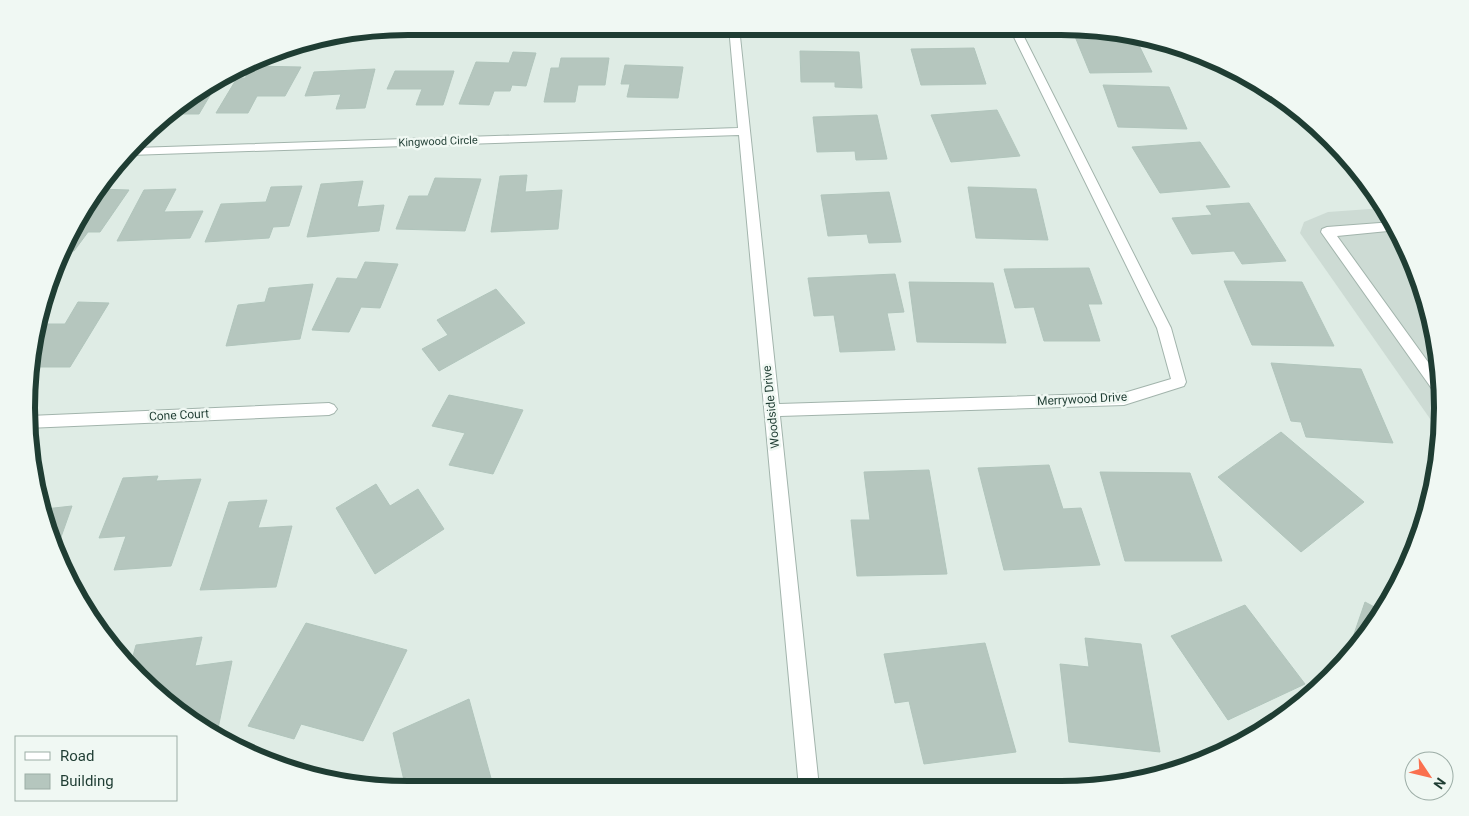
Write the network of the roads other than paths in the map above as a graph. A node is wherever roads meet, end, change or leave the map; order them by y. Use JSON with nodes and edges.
{"nodes":[{"id":1,"x":735,"y":35,"type":"edge"},
{"id":2,"x":1018,"y":35,"type":"edge"},
{"id":3,"x":744,"y":131,"type":"junction"},
{"id":4,"x":137,"y":152,"type":"edge"},
{"id":5,"x":1387,"y":227,"type":"edge"},
{"id":6,"x":1433,"y":379,"type":"edge"},
{"id":7,"x":329,"y":408,"type":"dead end"},
{"id":8,"x":771,"y":410,"type":"junction"},
{"id":9,"x":36,"y":422,"type":"edge"},
{"id":10,"x":807,"y":781,"type":"edge"}],
"edges":[{"from":1,"to":3,"type":"street","name":"Woodside Drive"},
{"from":2,"to":8,"type":"street","name":"Merrywood Drive"},
{"from":3,"to":4,"type":"street","name":"Kingwood Circle"},
{"from":3,"to":8,"type":"street","name":"Woodside Drive"},
{"from":5,"to":6,"type":"street"},
{"from":7,"to":9,"type":"street","name":"Cone Court"},
{"from":8,"to":10,"type":"street","name":"Woodside Drive"}]}
